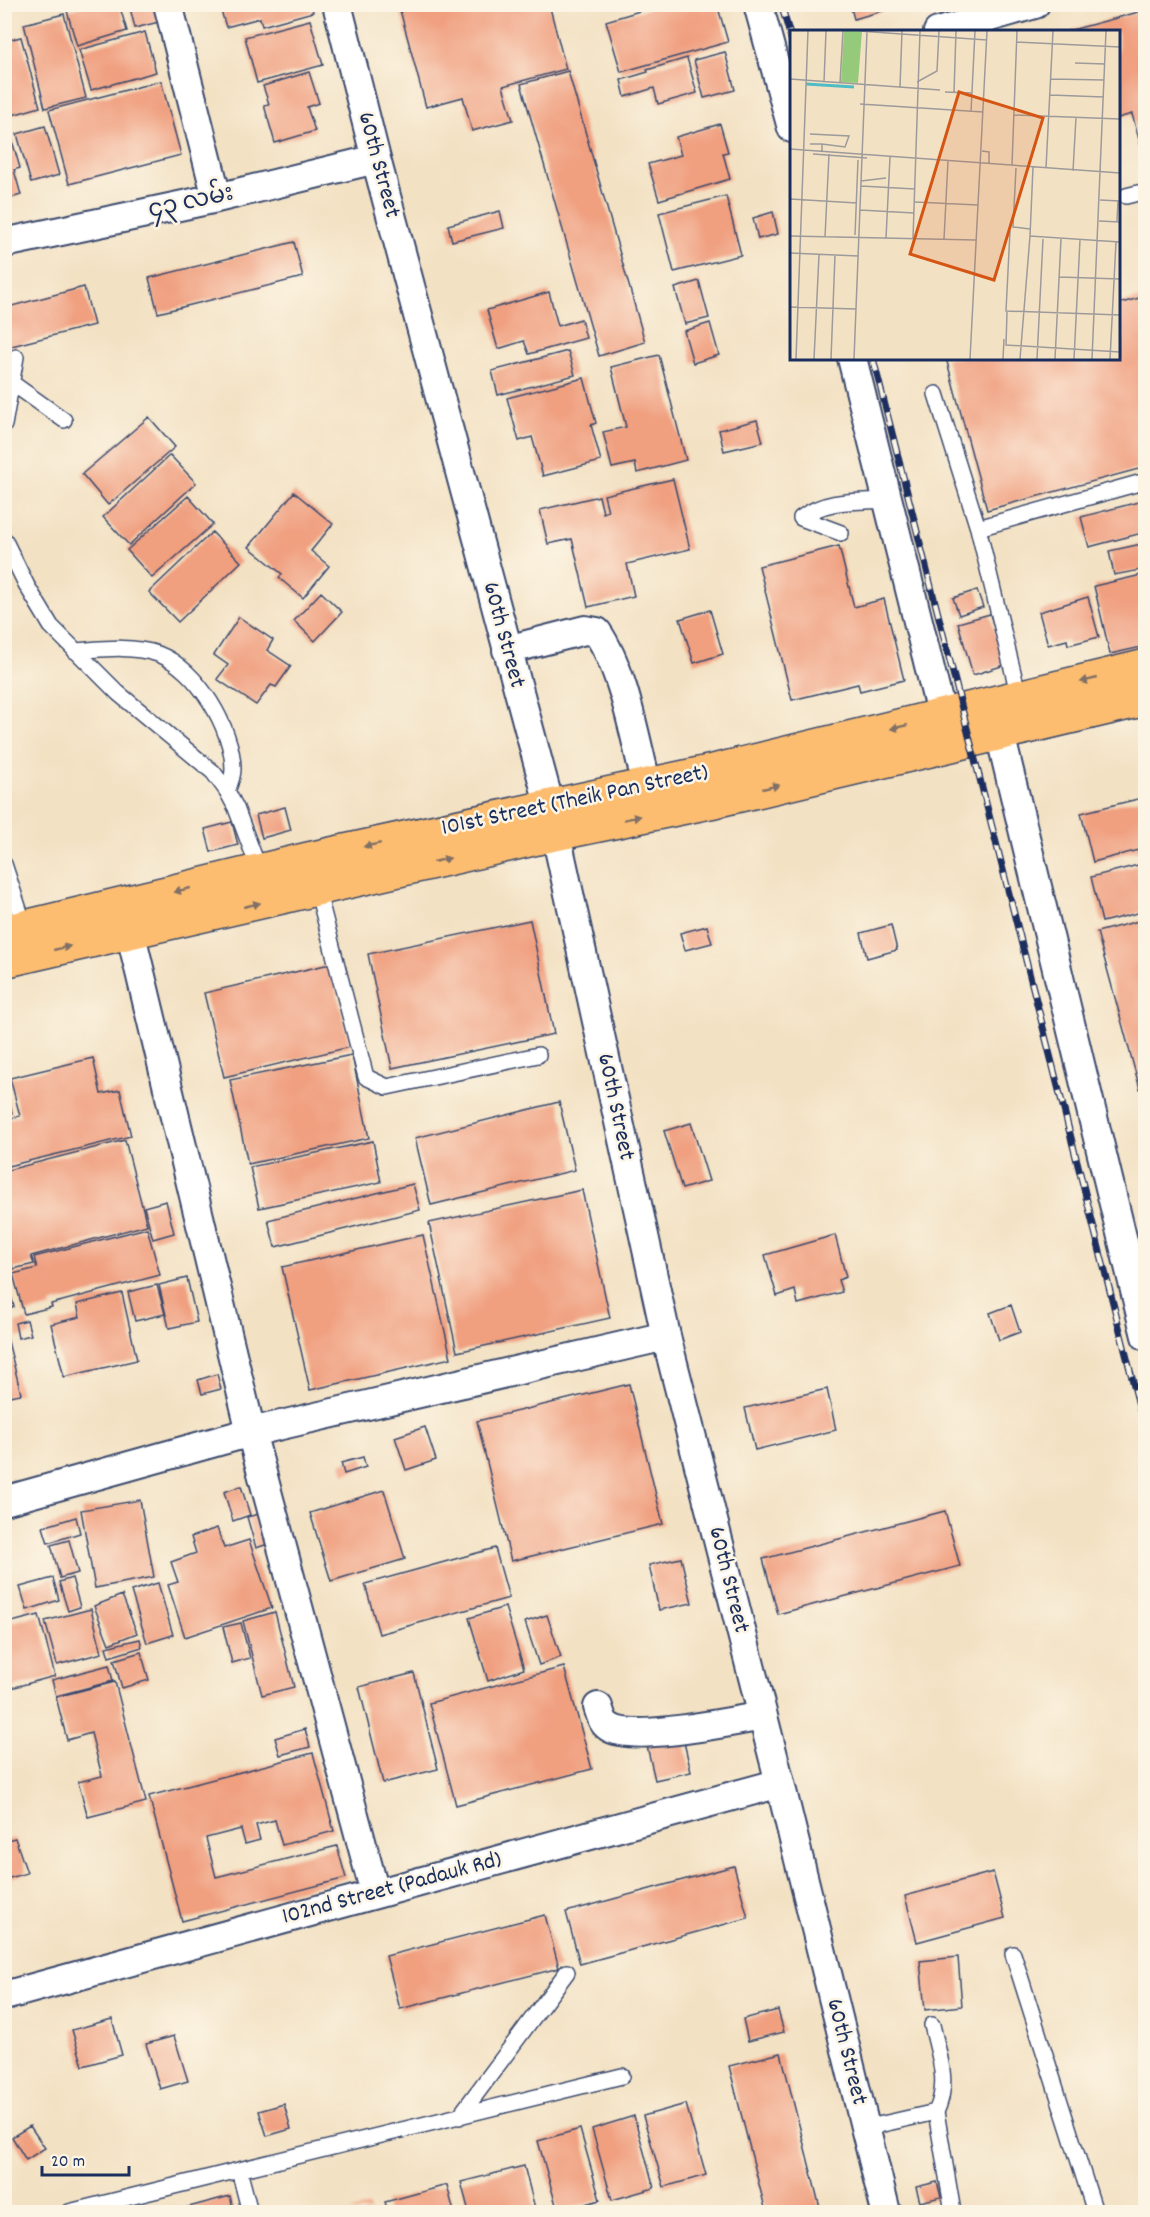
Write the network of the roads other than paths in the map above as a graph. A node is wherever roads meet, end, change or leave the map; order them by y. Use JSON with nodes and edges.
{"nodes":[{"id":1,"x":168,"y":4,"type":"edge"},
{"id":2,"x":337,"y":4,"type":"edge"},
{"id":3,"x":758,"y":4,"type":"edge"},
{"id":4,"x":1035,"y":4,"type":"edge"},
{"id":5,"x":945,"y":30,"type":"edge"},
{"id":6,"x":784,"y":73,"type":"edge"},
{"id":7,"x":790,"y":114,"type":"edge"},
{"id":8,"x":376,"y":159,"type":"junction"},
{"id":9,"x":1146,"y":191,"type":"edge"},
{"id":10,"x":1126,"y":196,"type":"dead end"},
{"id":11,"x":216,"y":198,"type":"junction"},
{"id":12,"x":4,"y":243,"type":"edge"},
{"id":13,"x":16,"y":357,"type":"dead end"},
{"id":14,"x":853,"y":360,"type":"edge"},
{"id":15,"x":12,"y":383,"type":"junction"},
{"id":16,"x":936,"y":394,"type":"dead end"},
{"id":17,"x":64,"y":420,"type":"dead end"},
{"id":18,"x":4,"y":425,"type":"edge"},
{"id":19,"x":1146,"y":481,"type":"edge"},
{"id":20,"x":889,"y":500,"type":"junction"},
{"id":21,"x":978,"y":528,"type":"junction"},
{"id":22,"x":841,"y":533,"type":"dead end"},
{"id":23,"x":4,"y":539,"type":"edge"},
{"id":24,"x":507,"y":650,"type":"junction"},
{"id":25,"x":75,"y":651,"type":"junction"},
{"id":26,"x":1146,"y":666,"type":"edge"},
{"id":27,"x":1019,"y":697,"type":"junction"},
{"id":28,"x":1146,"y":699,"type":"edge"},
{"id":29,"x":942,"y":717,"type":"junction"},
{"id":30,"x":1000,"y":734,"type":"junction"},
{"id":31,"x":818,"y":761,"type":"junction"},
{"id":32,"x":718,"y":785,"type":"junction"},
{"id":33,"x":647,"y":786,"type":"junction"},
{"id":34,"x":227,"y":791,"type":"junction"},
{"id":35,"x":553,"y":820,"type":"junction"},
{"id":36,"x":4,"y":864,"type":"edge"},
{"id":37,"x":260,"y":872,"type":"junction"},
{"id":38,"x":313,"y":874,"type":"junction"},
{"id":39,"x":127,"y":918,"type":"junction"},
{"id":40,"x":15,"y":930,"type":"edge"},
{"id":41,"x":4,"y":961,"type":"edge"},
{"id":42,"x":538,"y":1055,"type":"dead end"},
{"id":43,"x":666,"y":1336,"type":"junction"},
{"id":44,"x":1146,"y":1336,"type":"edge"},
{"id":45,"x":251,"y":1432,"type":"junction"},
{"id":46,"x":4,"y":1501,"type":"edge"},
{"id":47,"x":598,"y":1707,"type":"dead end"},
{"id":48,"x":763,"y":1716,"type":"junction"},
{"id":49,"x":780,"y":1783,"type":"junction"},
{"id":50,"x":375,"y":1893,"type":"junction"},
{"id":51,"x":1013,"y":1954,"type":"dead end"},
{"id":52,"x":567,"y":1972,"type":"dead end"},
{"id":53,"x":4,"y":1996,"type":"edge"},
{"id":54,"x":932,"y":2025,"type":"dead end"},
{"id":55,"x":622,"y":2076,"type":"dead end"},
{"id":56,"x":936,"y":2112,"type":"junction"},
{"id":57,"x":459,"y":2117,"type":"junction"},
{"id":58,"x":865,"y":2128,"type":"junction"},
{"id":59,"x":239,"y":2170,"type":"junction"},
{"id":60,"x":69,"y":2212,"type":"edge"},
{"id":61,"x":250,"y":2212,"type":"edge"},
{"id":62,"x":886,"y":2212,"type":"edge"},
{"id":63,"x":953,"y":2212,"type":"edge"},
{"id":64,"x":1095,"y":2212,"type":"edge"}],
"edges":[{"from":1,"to":11,"type":"street"},
{"from":2,"to":8,"type":"street","name":"60th Street"},
{"from":3,"to":6,"type":"street"},
{"from":4,"to":5,"type":"street"},
{"from":6,"to":7,"type":"street"},
{"from":8,"to":11,"type":"street","name":"၄၃ လမ်း"},
{"from":8,"to":24,"type":"street","name":"60th Street"},
{"from":9,"to":10,"type":"lane"},
{"from":11,"to":12,"type":"street","name":"၄၃ လမ်း"},
{"from":13,"to":15,"type":"lane"},
{"from":14,"to":20,"type":"street"},
{"from":15,"to":17,"type":"lane"},
{"from":15,"to":18,"type":"lane"},
{"from":16,"to":21,"type":"lane"},
{"from":19,"to":21,"type":"lane"},
{"from":20,"to":22,"type":"lane"},
{"from":20,"to":29,"type":"street"},
{"from":21,"to":27,"type":"lane"},
{"from":23,"to":25,"type":"lane"},
{"from":24,"to":33,"type":"street"},
{"from":24,"to":35,"type":"street","name":"60th Street"},
{"from":25,"to":34,"type":"lane"},
{"from":25,"to":34,"type":"lane"},
{"from":26,"to":27,"type":"main road","name":"101st Street (Theik Pan Street)","one_way":true},
{"from":27,"to":29,"type":"main road","name":"101st Street (Theik Pan Street)"},
{"from":28,"to":30,"type":"main road","name":"101st Street (Theik Pan Street)"},
{"from":29,"to":31,"type":"main road","name":"101st Street (Theik Pan Street)","one_way":true},
{"from":30,"to":31,"type":"main road","name":"101st Street (Theik Pan Street)"},
{"from":30,"to":44,"type":"street"},
{"from":31,"to":32,"type":"main road","name":"101st Street (Theik Pan Street)"},
{"from":32,"to":33,"type":"main road","name":"101st Street (Theik Pan Street)"},
{"from":35,"to":32,"type":"main road","name":"101st Street (Theik Pan Street)","one_way":true},
{"from":33,"to":35,"type":"main road","name":"101st Street (Theik Pan Street)"},
{"from":34,"to":37,"type":"lane"},
{"from":35,"to":38,"type":"main road","name":"101st Street (Theik Pan Street)"},
{"from":35,"to":43,"type":"street","name":"60th Street"},
{"from":36,"to":40,"type":"lane"},
{"from":37,"to":38,"type":"main road","name":"101st Street (Theik Pan Street)"},
{"from":37,"to":39,"type":"main road","name":"101st Street (Theik Pan Street)","one_way":true},
{"from":39,"to":38,"type":"main road","name":"101st Street (Theik Pan Street)","one_way":true},
{"from":38,"to":42,"type":"lane"},
{"from":39,"to":40,"type":"main road","name":"101st Street (Theik Pan Street)"},
{"from":41,"to":39,"type":"main road","name":"101st Street (Theik Pan Street)","one_way":true},
{"from":39,"to":45,"type":"street"},
{"from":43,"to":45,"type":"street"},
{"from":43,"to":48,"type":"street","name":"60th Street"},
{"from":45,"to":46,"type":"street"},
{"from":45,"to":50,"type":"street"},
{"from":47,"to":48,"type":"street"},
{"from":48,"to":49,"type":"street","name":"60th Street"},
{"from":49,"to":50,"type":"street","name":"102nd Street (Padauk Rd)"},
{"from":49,"to":58,"type":"street","name":"60th Street"},
{"from":50,"to":53,"type":"street","name":"102nd Street (Padauk Rd)"},
{"from":51,"to":64,"type":"lane"},
{"from":52,"to":57,"type":"lane"},
{"from":54,"to":56,"type":"lane"},
{"from":55,"to":57,"type":"lane"},
{"from":56,"to":58,"type":"lane"},
{"from":56,"to":63,"type":"lane"},
{"from":57,"to":59,"type":"lane"},
{"from":58,"to":62,"type":"street","name":"60th Street"},
{"from":59,"to":60,"type":"lane"},
{"from":59,"to":61,"type":"lane"}]}
